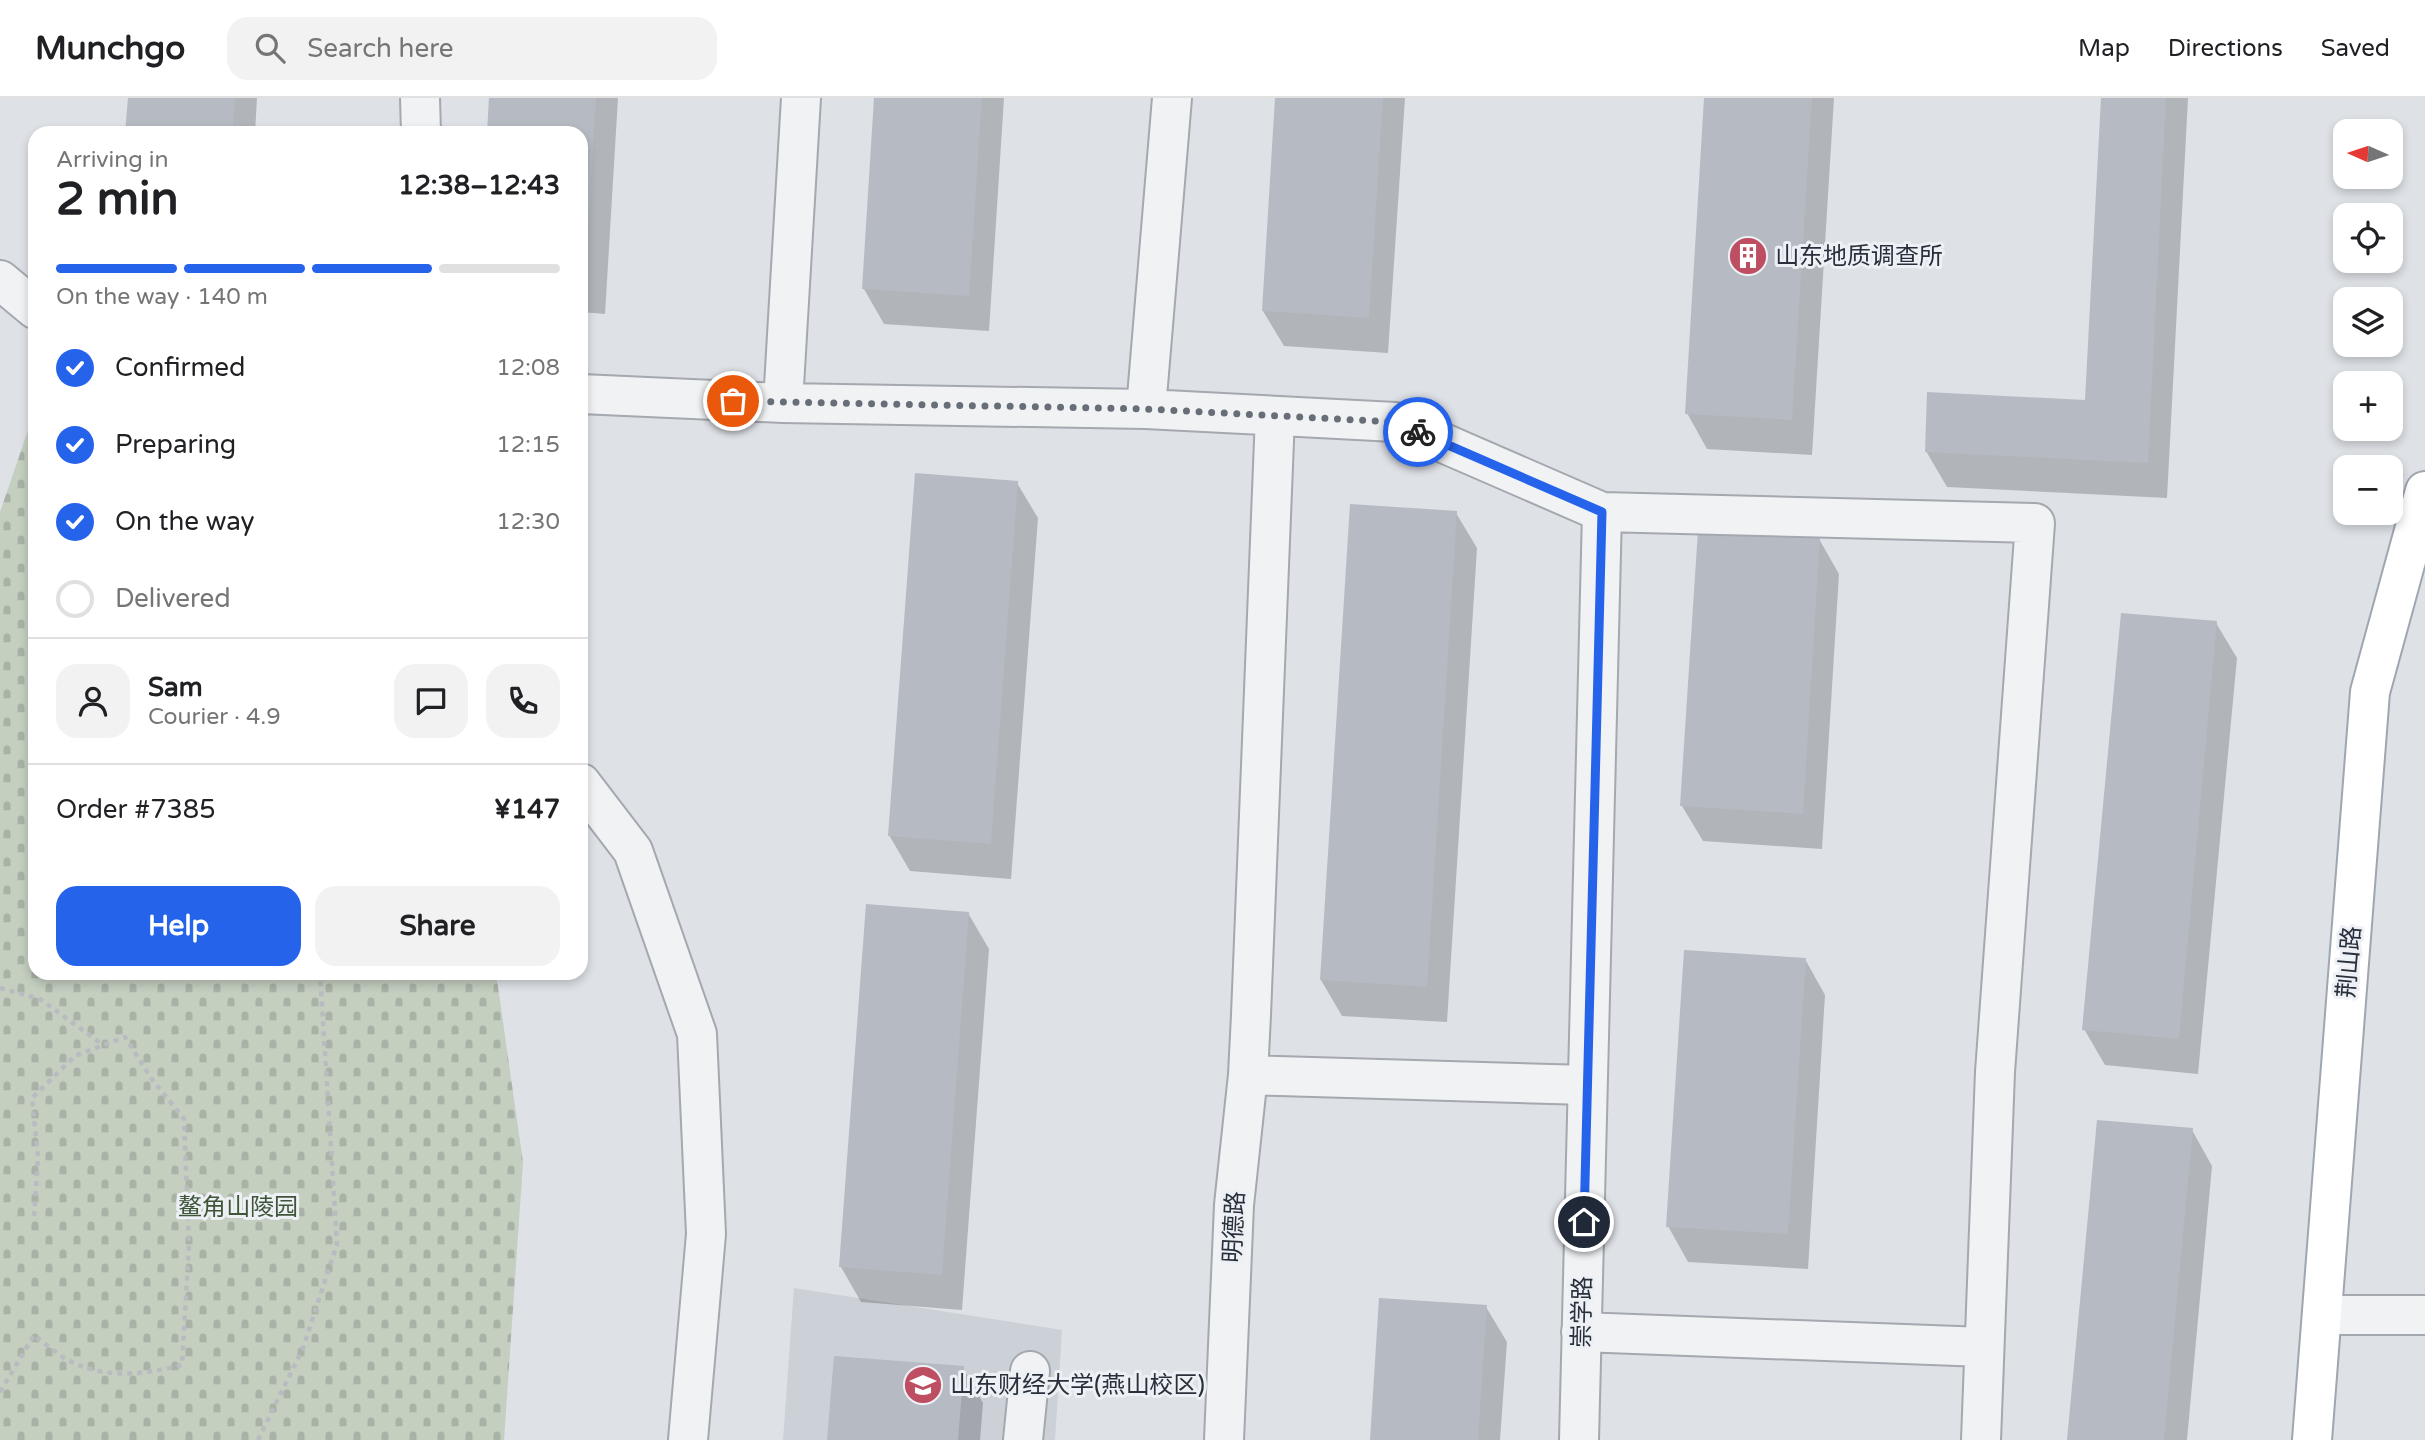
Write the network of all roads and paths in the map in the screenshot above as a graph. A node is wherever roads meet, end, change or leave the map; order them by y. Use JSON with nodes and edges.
{"nodes":[{"id":1,"x":420,"y":98,"type":"edge"},
{"id":2,"x":801,"y":98,"type":"edge"},
{"id":3,"x":1172,"y":98,"type":"edge"},
{"id":4,"x":421,"y":126,"type":"edge"},
{"id":5,"x":0,"y":280,"type":"edge"},
{"id":6,"x":28,"y":303,"type":"edge"},
{"id":7,"x":588,"y":394,"type":"edge"},
{"id":8,"x":783,"y":403,"type":"junction"},
{"id":9,"x":1146,"y":409,"type":"junction"},
{"id":10,"x":1275,"y":416,"type":"junction"},
{"id":11,"x":2425,"y":491,"type":"edge"},
{"id":12,"x":1602,"y":512,"type":"junction"},
{"id":13,"x":588,"y":792,"type":"edge"},
{"id":14,"x":320,"y":980,"type":"edge"},
{"id":15,"x":0,"y":988,"type":"edge"},
{"id":16,"x":104,"y":1045,"type":"junction"},
{"id":17,"x":1248,"y":1075,"type":"junction"},
{"id":18,"x":1587,"y":1085,"type":"junction"},
{"id":19,"x":34,"y":1218,"type":"dead end"},
{"id":20,"x":2322,"y":1315,"type":"junction"},
{"id":21,"x":2425,"y":1315,"type":"edge"},
{"id":22,"x":1581,"y":1332,"type":"junction"},
{"id":23,"x":1984,"y":1347,"type":"junction"},
{"id":24,"x":1030,"y":1371,"type":"dead end"},
{"id":25,"x":0,"y":1392,"type":"edge"},
{"id":26,"x":258,"y":1440,"type":"edge"},
{"id":27,"x":688,"y":1440,"type":"edge"},
{"id":28,"x":1023,"y":1440,"type":"edge"},
{"id":29,"x":1224,"y":1440,"type":"edge"},
{"id":30,"x":1579,"y":1440,"type":"edge"},
{"id":31,"x":1981,"y":1440,"type":"edge"},
{"id":32,"x":2312,"y":1440,"type":"edge"}],
"edges":[{"from":1,"to":4,"type":"street"},
{"from":2,"to":8,"type":"street"},
{"from":3,"to":9,"type":"street"},
{"from":5,"to":6,"type":"street"},
{"from":7,"to":8,"type":"street"},
{"from":8,"to":9,"type":"street"},
{"from":9,"to":10,"type":"street"},
{"from":10,"to":12,"type":"street"},
{"from":10,"to":17,"type":"street","name":"明德路"},
{"from":11,"to":20,"type":"main road","name":"荆山路"},
{"from":12,"to":18,"type":"street","name":"崇学路"},
{"from":12,"to":23,"type":"street"},
{"from":13,"to":27,"type":"street"},
{"from":14,"to":26,"type":"path"},
{"from":15,"to":16,"type":"path"},
{"from":16,"to":19,"type":"path"},
{"from":16,"to":25,"type":"path"},
{"from":17,"to":18,"type":"street"},
{"from":17,"to":29,"type":"street","name":"明德路"},
{"from":18,"to":22,"type":"street","name":"崇学路"},
{"from":20,"to":21,"type":"street"},
{"from":20,"to":32,"type":"main road","name":"荆山路"},
{"from":22,"to":23,"type":"street"},
{"from":22,"to":30,"type":"street","name":"崇学路"},
{"from":23,"to":31,"type":"street"},
{"from":24,"to":28,"type":"street"}]}
